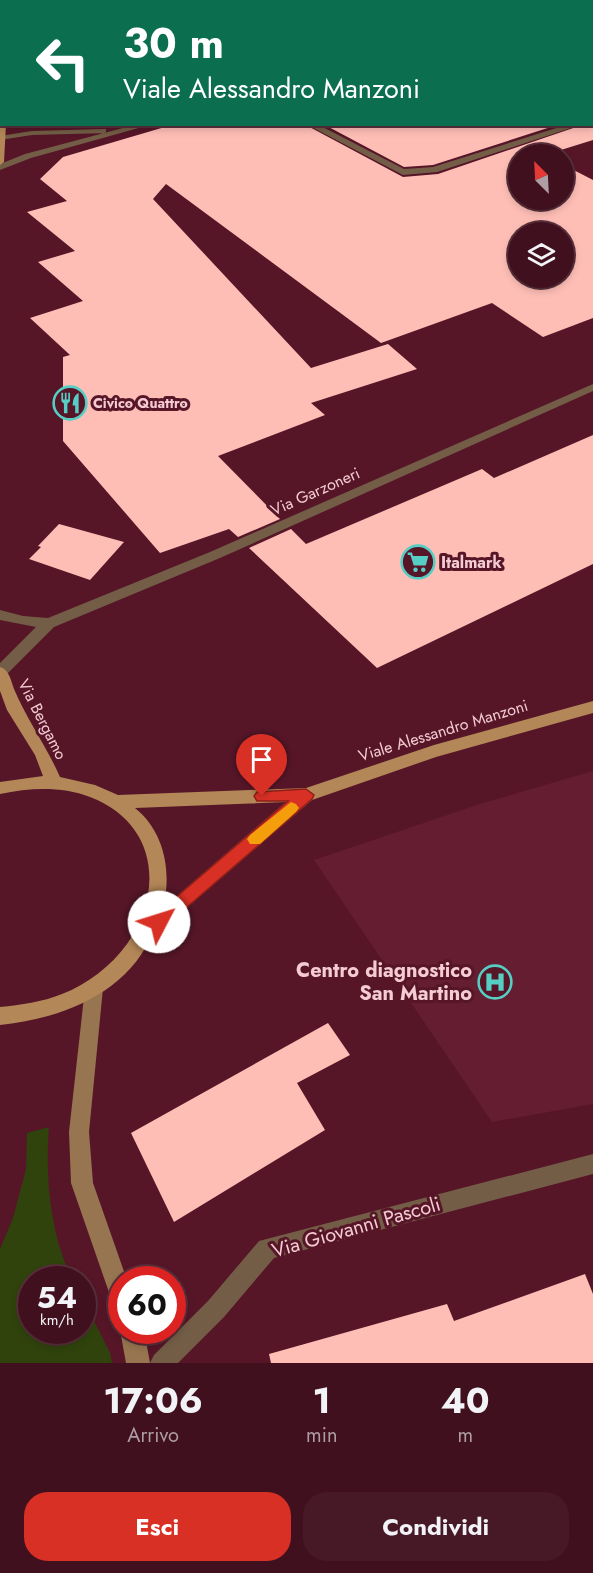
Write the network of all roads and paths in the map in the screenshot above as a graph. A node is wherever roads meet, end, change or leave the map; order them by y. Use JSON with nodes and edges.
{"nodes":[{"id":1,"x":2,"y":126,"type":"edge"},
{"id":2,"x":49,"y":126,"type":"edge"},
{"id":3,"x":137,"y":126,"type":"edge"},
{"id":4,"x":141,"y":126,"type":"edge"},
{"id":5,"x":314,"y":126,"type":"edge"},
{"id":6,"x":573,"y":126,"type":"edge"},
{"id":7,"x":75,"y":132,"type":"junction"},
{"id":8,"x":2,"y":138,"type":"junction"},
{"id":9,"x":65,"y":147,"type":"junction"},
{"id":10,"x":0,"y":162,"type":"edge"},
{"id":11,"x":0,"y":166,"type":"edge"},
{"id":12,"x":593,"y":387,"type":"edge"},
{"id":13,"x":0,"y":615,"type":"edge"},
{"id":14,"x":49,"y":623,"type":"junction"},
{"id":15,"x":0,"y":672,"type":"edge"},
{"id":16,"x":593,"y":707,"type":"edge"},
{"id":17,"x":54,"y":782,"type":"junction"},
{"id":18,"x":0,"y":788,"type":"edge"},
{"id":19,"x":306,"y":795,"type":"junction"},
{"id":20,"x":116,"y":802,"type":"junction"},
{"id":21,"x":145,"y":934,"type":"junction"},
{"id":22,"x":94,"y":988,"type":"junction"},
{"id":23,"x":0,"y":1016,"type":"edge"},
{"id":24,"x":593,"y":1164,"type":"edge"},
{"id":25,"x":111,"y":1266,"type":"edge"},
{"id":26,"x":135,"y":1344,"type":"edge"},
{"id":27,"x":138,"y":1363,"type":"edge"},
{"id":28,"x":162,"y":1363,"type":"edge"}],
"edges":[{"from":1,"to":8,"type":"main road"},
{"from":2,"to":7,"type":"street"},
{"from":3,"to":7,"type":"street"},
{"from":4,"to":9,"type":"street"},
{"from":5,"to":6,"type":"street"},
{"from":7,"to":8,"type":"street"},
{"from":8,"to":9,"type":"street"},
{"from":8,"to":10,"type":"main road"},
{"from":9,"to":11,"type":"street"},
{"from":12,"to":14,"type":"street","name":"Via Garzoneri"},
{"from":13,"to":14,"type":"street","name":"Via Garzoneri"},
{"from":14,"to":15,"type":"street","name":"Via Garzoneri"},
{"from":15,"to":17,"type":"main road","name":"Via Bergamo"},
{"from":16,"to":19,"type":"main road","name":"Viale Alessandro Manzoni"},
{"from":17,"to":18,"type":"main road"},
{"from":17,"to":20,"type":"main road"},
{"from":19,"to":20,"type":"main road","name":"Viale Alessandro Manzoni"},
{"from":19,"to":21,"type":"main road","name":"Viale Alessandro Manzoni"},
{"from":20,"to":21,"type":"main road"},
{"from":21,"to":22,"type":"main road"},
{"from":22,"to":23,"type":"main road"},
{"from":22,"to":25,"type":"street"},
{"from":24,"to":28,"type":"street","name":"Via Giovanni Pascoli"},
{"from":26,"to":27,"type":"street"}]}
